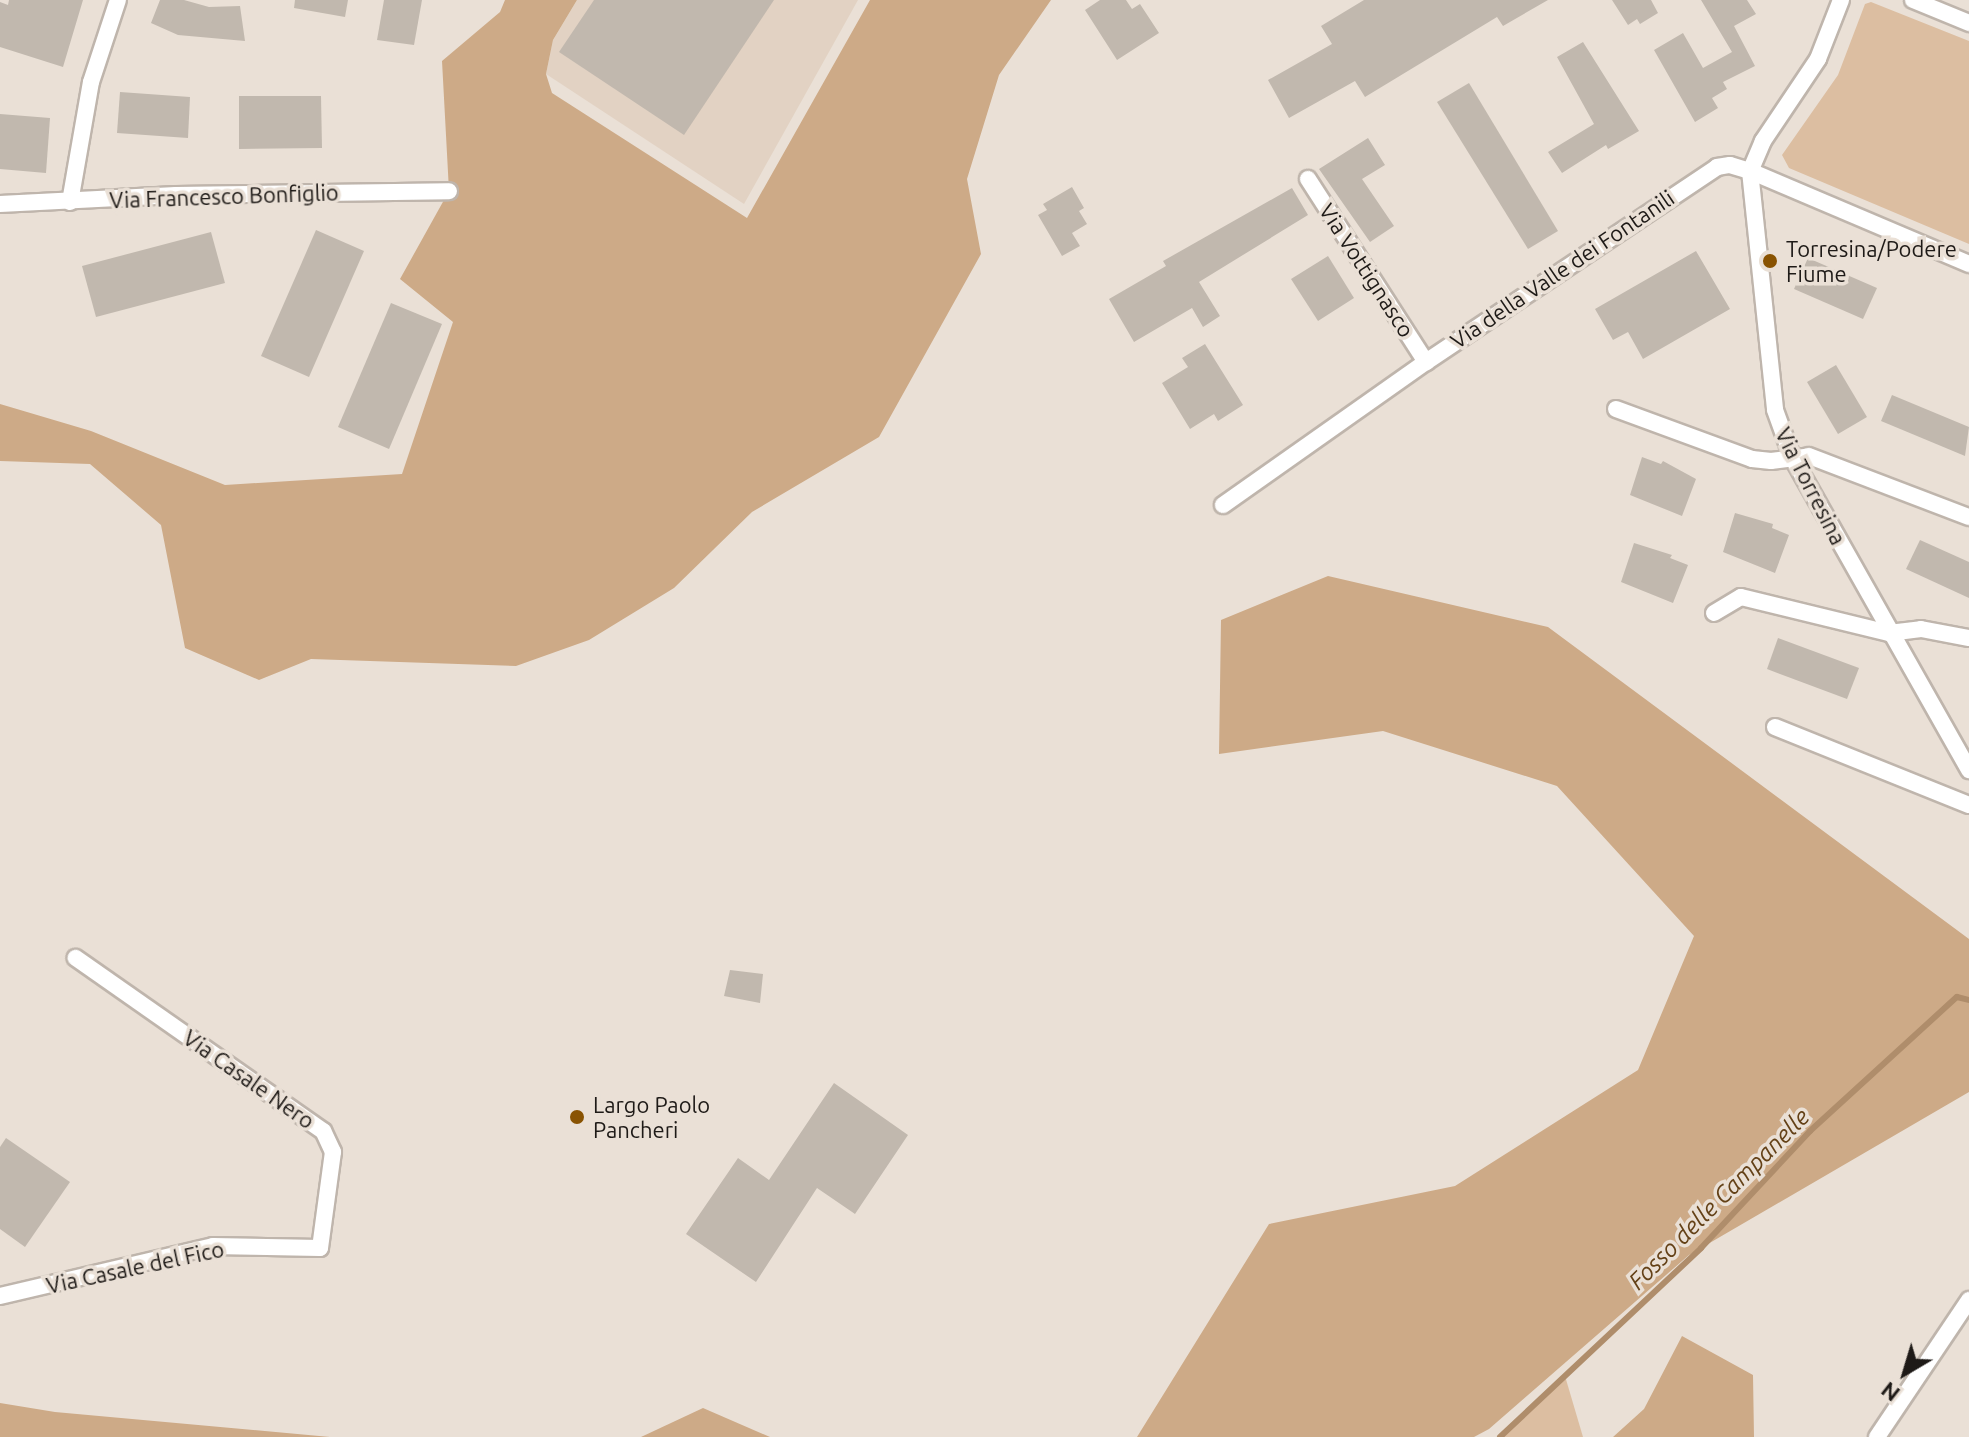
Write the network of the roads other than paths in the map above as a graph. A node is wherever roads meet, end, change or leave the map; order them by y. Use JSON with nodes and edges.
{"nodes":[{"id":1,"x":118,"y":0,"type":"edge"},
{"id":2,"x":1841,"y":0,"type":"edge"},
{"id":3,"x":1913,"y":0,"type":"edge"},
{"id":4,"x":1969,"y":23,"type":"edge"},
{"id":5,"x":1750,"y":171,"type":"junction"},
{"id":6,"x":1308,"y":179,"type":"dead end"},
{"id":7,"x":449,"y":191,"type":"dead end"},
{"id":8,"x":70,"y":202,"type":"junction"},
{"id":9,"x":0,"y":204,"type":"edge"},
{"id":10,"x":1969,"y":264,"type":"edge"},
{"id":11,"x":1426,"y":362,"type":"junction"},
{"id":12,"x":1616,"y":409,"type":"dead end"},
{"id":13,"x":1792,"y":457,"type":"junction"},
{"id":14,"x":1223,"y":505,"type":"dead end"},
{"id":15,"x":1969,"y":517,"type":"edge"},
{"id":16,"x":1714,"y":613,"type":"dead end"},
{"id":17,"x":1889,"y":633,"type":"junction"},
{"id":18,"x":1969,"y":638,"type":"edge"},
{"id":19,"x":1775,"y":727,"type":"dead end"},
{"id":20,"x":1969,"y":770,"type":"edge"},
{"id":21,"x":1969,"y":805,"type":"edge"},
{"id":22,"x":76,"y":958,"type":"dead end"},
{"id":23,"x":320,"y":1248,"type":"joint"},
{"id":24,"x":0,"y":1296,"type":"edge"},
{"id":25,"x":1969,"y":1300,"type":"edge"},
{"id":26,"x":1877,"y":1437,"type":"edge"}],
"edges":[{"from":1,"to":8,"type":"street"},
{"from":2,"to":5,"type":"street"},
{"from":3,"to":4,"type":"street"},
{"from":5,"to":10,"type":"street"},
{"from":5,"to":11,"type":"street","name":"Via della Valle dei Fontanili"},
{"from":5,"to":13,"type":"street","name":"Via Torresina"},
{"from":6,"to":11,"type":"street","name":"Via Vottignasco"},
{"from":7,"to":8,"type":"street","name":"Via Francesco Bonfiglio"},
{"from":8,"to":9,"type":"street","name":"Via Francesco Bonfiglio"},
{"from":11,"to":14,"type":"street","name":"Via della Valle dei Fontanili"},
{"from":12,"to":13,"type":"street"},
{"from":13,"to":15,"type":"street"},
{"from":13,"to":17,"type":"street","name":"Via Torresina"},
{"from":16,"to":17,"type":"street"},
{"from":17,"to":18,"type":"street"},
{"from":17,"to":20,"type":"street","name":"Via Torresina"},
{"from":19,"to":21,"type":"street"},
{"from":22,"to":23,"type":"street","name":"Via Casale Nero"},
{"from":23,"to":24,"type":"street","name":"Via Casale del Fico"},
{"from":25,"to":26,"type":"street"}]}
